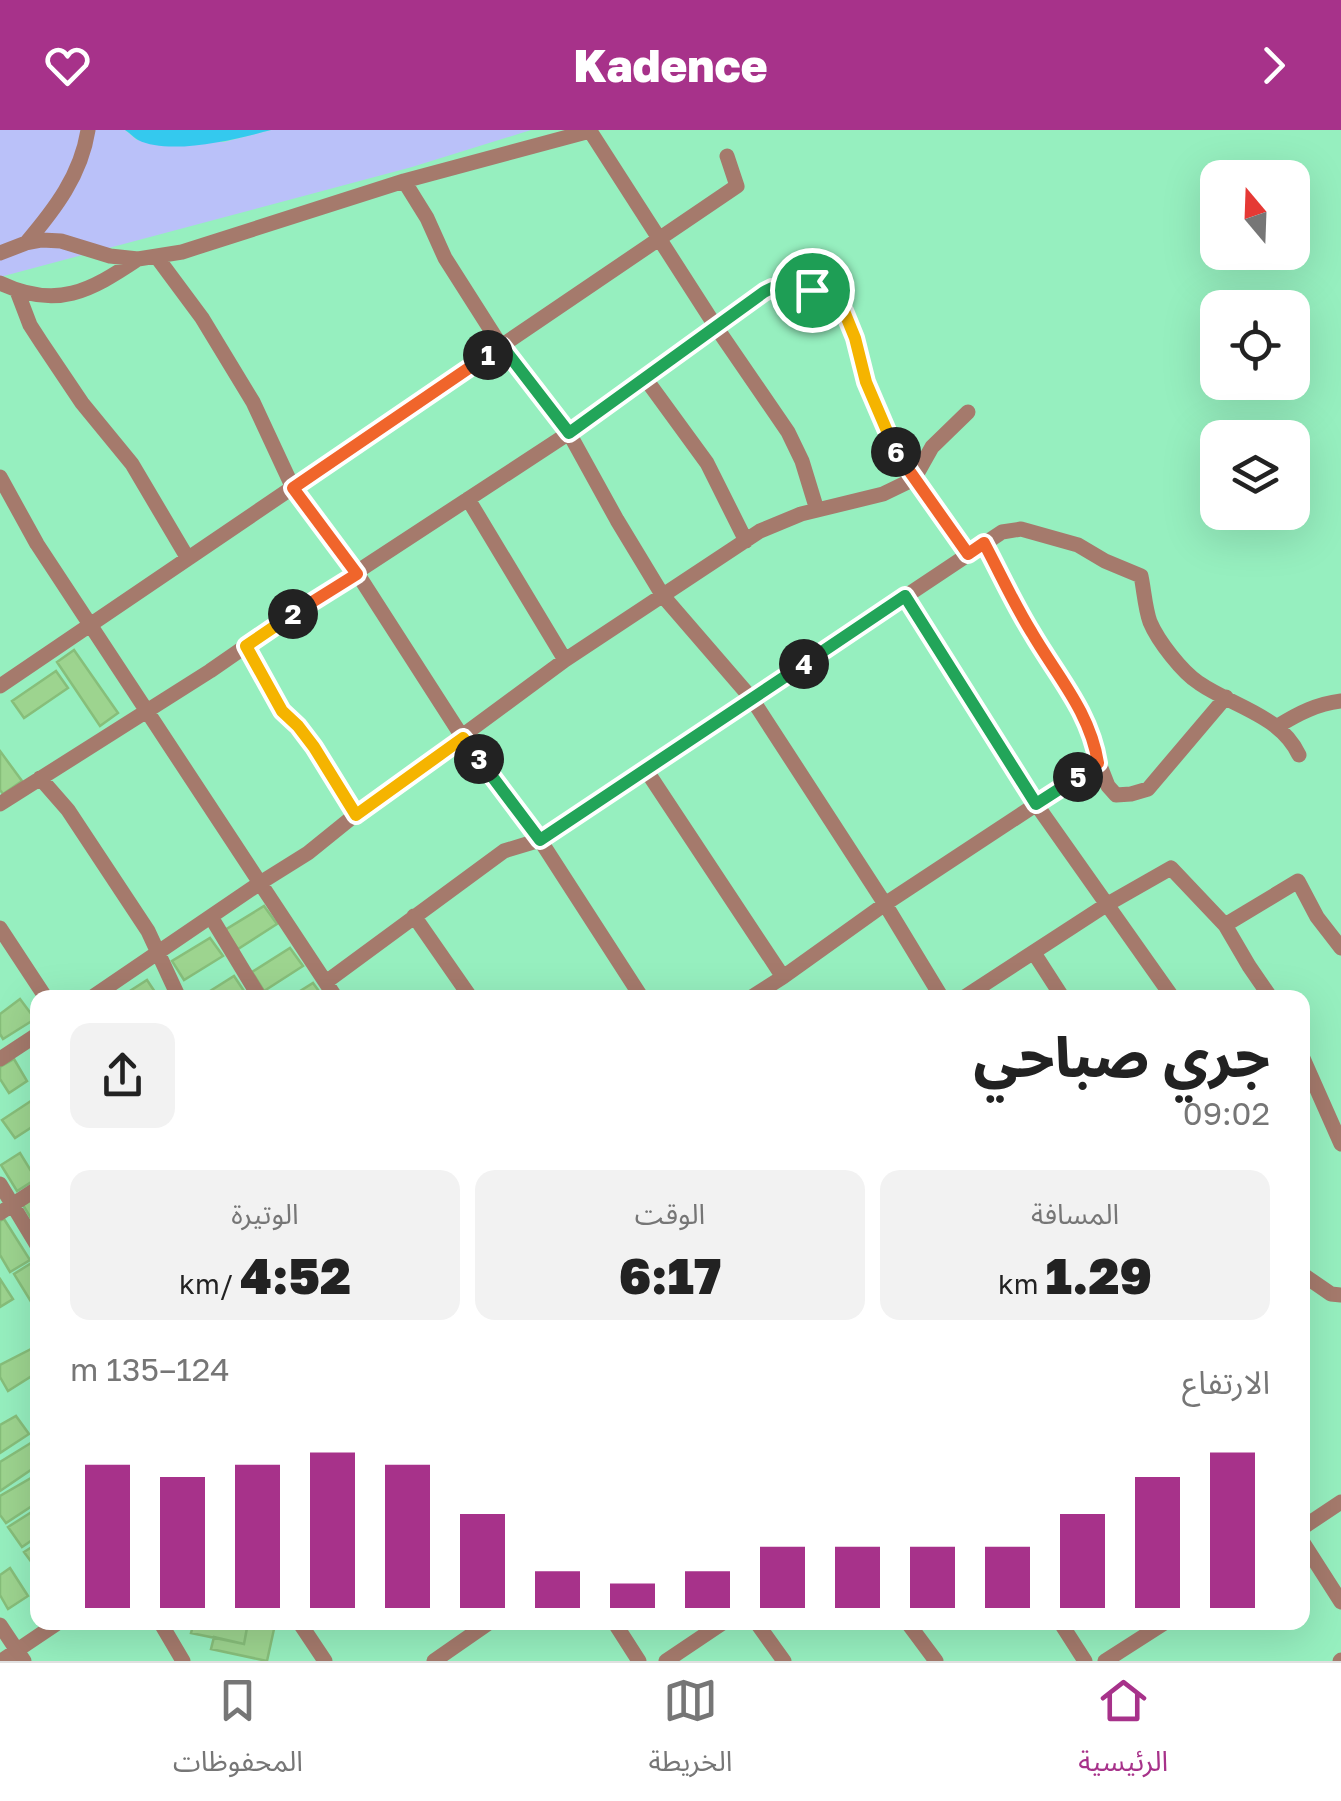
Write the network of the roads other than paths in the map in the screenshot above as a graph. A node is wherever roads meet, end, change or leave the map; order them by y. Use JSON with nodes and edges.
{"nodes":[{"id":1,"x":88,"y":130,"type":"edge"},
{"id":2,"x":727,"y":156,"type":"dead end"},
{"id":3,"x":404,"y":182,"type":"junction"},
{"id":4,"x":659,"y":240,"type":"junction"},
{"id":5,"x":26,"y":243,"type":"junction"},
{"id":6,"x":0,"y":253,"type":"edge"},
{"id":7,"x":156,"y":256,"type":"junction"},
{"id":8,"x":138,"y":259,"type":"junction"},
{"id":9,"x":0,"y":283,"type":"edge"},
{"id":10,"x":18,"y":292,"type":"junction"},
{"id":11,"x":716,"y":327,"type":"junction"},
{"id":12,"x":502,"y":346,"type":"junction"},
{"id":13,"x":645,"y":378,"type":"junction"},
{"id":14,"x":968,"y":412,"type":"dead end"},
{"id":15,"x":569,"y":433,"type":"junction"},
{"id":16,"x":0,"y":478,"type":"edge"},
{"id":17,"x":914,"y":479,"type":"junction"},
{"id":18,"x":293,"y":488,"type":"junction"},
{"id":19,"x":468,"y":500,"type":"junction"},
{"id":20,"x":817,"y":510,"type":"junction"},
{"id":21,"x":746,"y":541,"type":"junction"},
{"id":22,"x":984,"y":543,"type":"junction"},
{"id":23,"x":968,"y":554,"type":"junction"},
{"id":24,"x":187,"y":558,"type":"junction"},
{"id":25,"x":357,"y":574,"type":"junction"},
{"id":26,"x":663,"y":596,"type":"junction"},
{"id":27,"x":905,"y":596,"type":"junction"},
{"id":28,"x":89,"y":625,"type":"junction"},
{"id":29,"x":246,"y":646,"type":"junction"},
{"id":30,"x":565,"y":660,"type":"junction"},
{"id":31,"x":0,"y":686,"type":"edge"},
{"id":32,"x":1226,"y":697,"type":"junction"},
{"id":33,"x":752,"y":699,"type":"junction"},
{"id":34,"x":1341,"y":701,"type":"edge"},
{"id":35,"x":147,"y":711,"type":"junction"},
{"id":36,"x":1278,"y":726,"type":"junction"},
{"id":37,"x":463,"y":738,"type":"junction"},
{"id":38,"x":1299,"y":755,"type":"dead end"},
{"id":39,"x":1098,"y":763,"type":"junction"},
{"id":40,"x":646,"y":770,"type":"junction"},
{"id":41,"x":40,"y":778,"type":"junction"},
{"id":42,"x":0,"y":804,"type":"edge"},
{"id":43,"x":1036,"y":804,"type":"junction"},
{"id":44,"x":356,"y":815,"type":"junction"},
{"id":45,"x":540,"y":840,"type":"junction"},
{"id":46,"x":260,"y":884,"type":"junction"},
{"id":47,"x":885,"y":904,"type":"junction"},
{"id":48,"x":1106,"y":905,"type":"junction"},
{"id":49,"x":414,"y":916,"type":"junction"},
{"id":50,"x":211,"y":917,"type":"junction"},
{"id":51,"x":1225,"y":925,"type":"junction"},
{"id":52,"x":0,"y":928,"type":"edge"},
{"id":53,"x":1341,"y":948,"type":"edge"},
{"id":54,"x":159,"y":952,"type":"junction"},
{"id":55,"x":1034,"y":953,"type":"junction"},
{"id":56,"x":783,"y":977,"type":"junction"},
{"id":57,"x":326,"y":982,"type":"junction"},
{"id":58,"x":41,"y":990,"type":"edge"},
{"id":59,"x":103,"y":990,"type":"edge"},
{"id":60,"x":176,"y":990,"type":"edge"},
{"id":61,"x":255,"y":990,"type":"edge"},
{"id":62,"x":331,"y":990,"type":"edge"},
{"id":63,"x":465,"y":990,"type":"edge"},
{"id":64,"x":637,"y":990,"type":"edge"},
{"id":65,"x":763,"y":990,"type":"edge"},
{"id":66,"x":937,"y":990,"type":"edge"},
{"id":67,"x":975,"y":990,"type":"edge"},
{"id":68,"x":1059,"y":990,"type":"edge"},
{"id":69,"x":1167,"y":990,"type":"edge"},
{"id":70,"x":1266,"y":990,"type":"edge"},
{"id":71,"x":30,"y":1039,"type":"edge"},
{"id":72,"x":0,"y":1059,"type":"edge"},
{"id":73,"x":1310,"y":1074,"type":"edge"},
{"id":74,"x":1341,"y":1144,"type":"edge"},
{"id":75,"x":0,"y":1184,"type":"edge"},
{"id":76,"x":30,"y":1193,"type":"edge"},
{"id":77,"x":6,"y":1209,"type":"edge"},
{"id":78,"x":30,"y":1236,"type":"edge"},
{"id":79,"x":1310,"y":1280,"type":"edge"},
{"id":80,"x":1341,"y":1296,"type":"edge"},
{"id":81,"x":1341,"y":1502,"type":"edge"},
{"id":82,"x":1310,"y":1523,"type":"edge"},
{"id":83,"x":1310,"y":1553,"type":"edge"},
{"id":84,"x":1341,"y":1602,"type":"edge"},
{"id":85,"x":0,"y":1624,"type":"edge"},
{"id":86,"x":50,"y":1630,"type":"edge"},
{"id":87,"x":165,"y":1630,"type":"edge"},
{"id":88,"x":304,"y":1630,"type":"edge"},
{"id":89,"x":465,"y":1630,"type":"edge"},
{"id":90,"x":619,"y":1630,"type":"edge"},
{"id":91,"x":712,"y":1630,"type":"edge"},
{"id":92,"x":762,"y":1630,"type":"edge"},
{"id":93,"x":912,"y":1630,"type":"edge"},
{"id":94,"x":1065,"y":1630,"type":"edge"},
{"id":95,"x":1153,"y":1630,"type":"edge"},
{"id":96,"x":21,"y":1656,"type":"edge"},
{"id":97,"x":1,"y":1661,"type":"edge"},
{"id":98,"x":183,"y":1661,"type":"edge"},
{"id":99,"x":325,"y":1661,"type":"edge"},
{"id":100,"x":434,"y":1661,"type":"edge"},
{"id":101,"x":640,"y":1661,"type":"edge"},
{"id":102,"x":666,"y":1661,"type":"edge"},
{"id":103,"x":784,"y":1661,"type":"edge"},
{"id":104,"x":936,"y":1661,"type":"edge"},
{"id":105,"x":1085,"y":1661,"type":"edge"},
{"id":106,"x":1105,"y":1661,"type":"edge"}],
"edges":[{"from":1,"to":5,"type":"street"},
{"from":2,"to":4,"type":"street"},
{"from":3,"to":4,"type":"street"},
{"from":3,"to":7,"type":"street"},
{"from":3,"to":12,"type":"street"},
{"from":4,"to":11,"type":"street"},
{"from":4,"to":12,"type":"street"},
{"from":5,"to":6,"type":"street"},
{"from":5,"to":8,"type":"street"},
{"from":7,"to":8,"type":"street"},
{"from":7,"to":18,"type":"street"},
{"from":8,"to":10,"type":"street"},
{"from":9,"to":10,"type":"street"},
{"from":10,"to":24,"type":"street"},
{"from":11,"to":13,"type":"street"},
{"from":11,"to":17,"type":"street"},
{"from":11,"to":20,"type":"street"},
{"from":12,"to":15,"type":"street"},
{"from":12,"to":18,"type":"street"},
{"from":13,"to":15,"type":"street"},
{"from":13,"to":21,"type":"street"},
{"from":14,"to":17,"type":"street"},
{"from":15,"to":19,"type":"street"},
{"from":15,"to":26,"type":"street"},
{"from":16,"to":28,"type":"street"},
{"from":17,"to":20,"type":"street"},
{"from":17,"to":23,"type":"street"},
{"from":18,"to":24,"type":"street"},
{"from":18,"to":25,"type":"street"},
{"from":19,"to":25,"type":"street"},
{"from":19,"to":30,"type":"street"},
{"from":20,"to":21,"type":"street"},
{"from":21,"to":26,"type":"street"},
{"from":22,"to":23,"type":"street"},
{"from":22,"to":32,"type":"street"},
{"from":22,"to":39,"type":"street"},
{"from":23,"to":27,"type":"street"},
{"from":24,"to":28,"type":"street"},
{"from":25,"to":29,"type":"street"},
{"from":25,"to":37,"type":"street"},
{"from":26,"to":30,"type":"street"},
{"from":26,"to":33,"type":"street"},
{"from":27,"to":33,"type":"street"},
{"from":27,"to":43,"type":"street"},
{"from":28,"to":31,"type":"street"},
{"from":28,"to":35,"type":"street"},
{"from":29,"to":35,"type":"street"},
{"from":29,"to":44,"type":"street"},
{"from":30,"to":37,"type":"street"},
{"from":32,"to":36,"type":"street"},
{"from":32,"to":39,"type":"street"},
{"from":33,"to":40,"type":"street"},
{"from":33,"to":47,"type":"street"},
{"from":34,"to":36,"type":"street"},
{"from":35,"to":41,"type":"street"},
{"from":35,"to":46,"type":"street"},
{"from":36,"to":38,"type":"street"},
{"from":37,"to":44,"type":"street"},
{"from":37,"to":45,"type":"street"},
{"from":39,"to":43,"type":"street"},
{"from":40,"to":45,"type":"street"},
{"from":40,"to":56,"type":"street"},
{"from":41,"to":42,"type":"street"},
{"from":41,"to":54,"type":"street"},
{"from":43,"to":47,"type":"street"},
{"from":43,"to":48,"type":"street"},
{"from":44,"to":46,"type":"street"},
{"from":45,"to":49,"type":"street"},
{"from":45,"to":64,"type":"street"},
{"from":46,"to":50,"type":"street"},
{"from":46,"to":57,"type":"street"},
{"from":47,"to":56,"type":"street"},
{"from":47,"to":66,"type":"street"},
{"from":48,"to":51,"type":"street"},
{"from":48,"to":55,"type":"street"},
{"from":48,"to":69,"type":"street"},
{"from":49,"to":57,"type":"street"},
{"from":49,"to":63,"type":"street"},
{"from":50,"to":54,"type":"street"},
{"from":50,"to":61,"type":"street"},
{"from":51,"to":53,"type":"street"},
{"from":51,"to":70,"type":"street"},
{"from":52,"to":58,"type":"street"},
{"from":54,"to":59,"type":"street"},
{"from":54,"to":60,"type":"street"},
{"from":55,"to":67,"type":"street"},
{"from":55,"to":68,"type":"street"},
{"from":56,"to":65,"type":"street"},
{"from":57,"to":62,"type":"street"},
{"from":71,"to":72,"type":"street"},
{"from":73,"to":74,"type":"street"},
{"from":75,"to":77,"type":"street"},
{"from":76,"to":77,"type":"street"},
{"from":77,"to":78,"type":"street"},
{"from":79,"to":80,"type":"street"},
{"from":81,"to":82,"type":"street"},
{"from":83,"to":84,"type":"street"},
{"from":85,"to":96,"type":"street"},
{"from":86,"to":96,"type":"street"},
{"from":87,"to":98,"type":"street"},
{"from":88,"to":99,"type":"street"},
{"from":89,"to":100,"type":"street"},
{"from":90,"to":101,"type":"street"},
{"from":91,"to":102,"type":"street"},
{"from":92,"to":103,"type":"street"},
{"from":93,"to":104,"type":"street"},
{"from":94,"to":105,"type":"street"},
{"from":95,"to":106,"type":"street"},
{"from":96,"to":97,"type":"street"}]}
